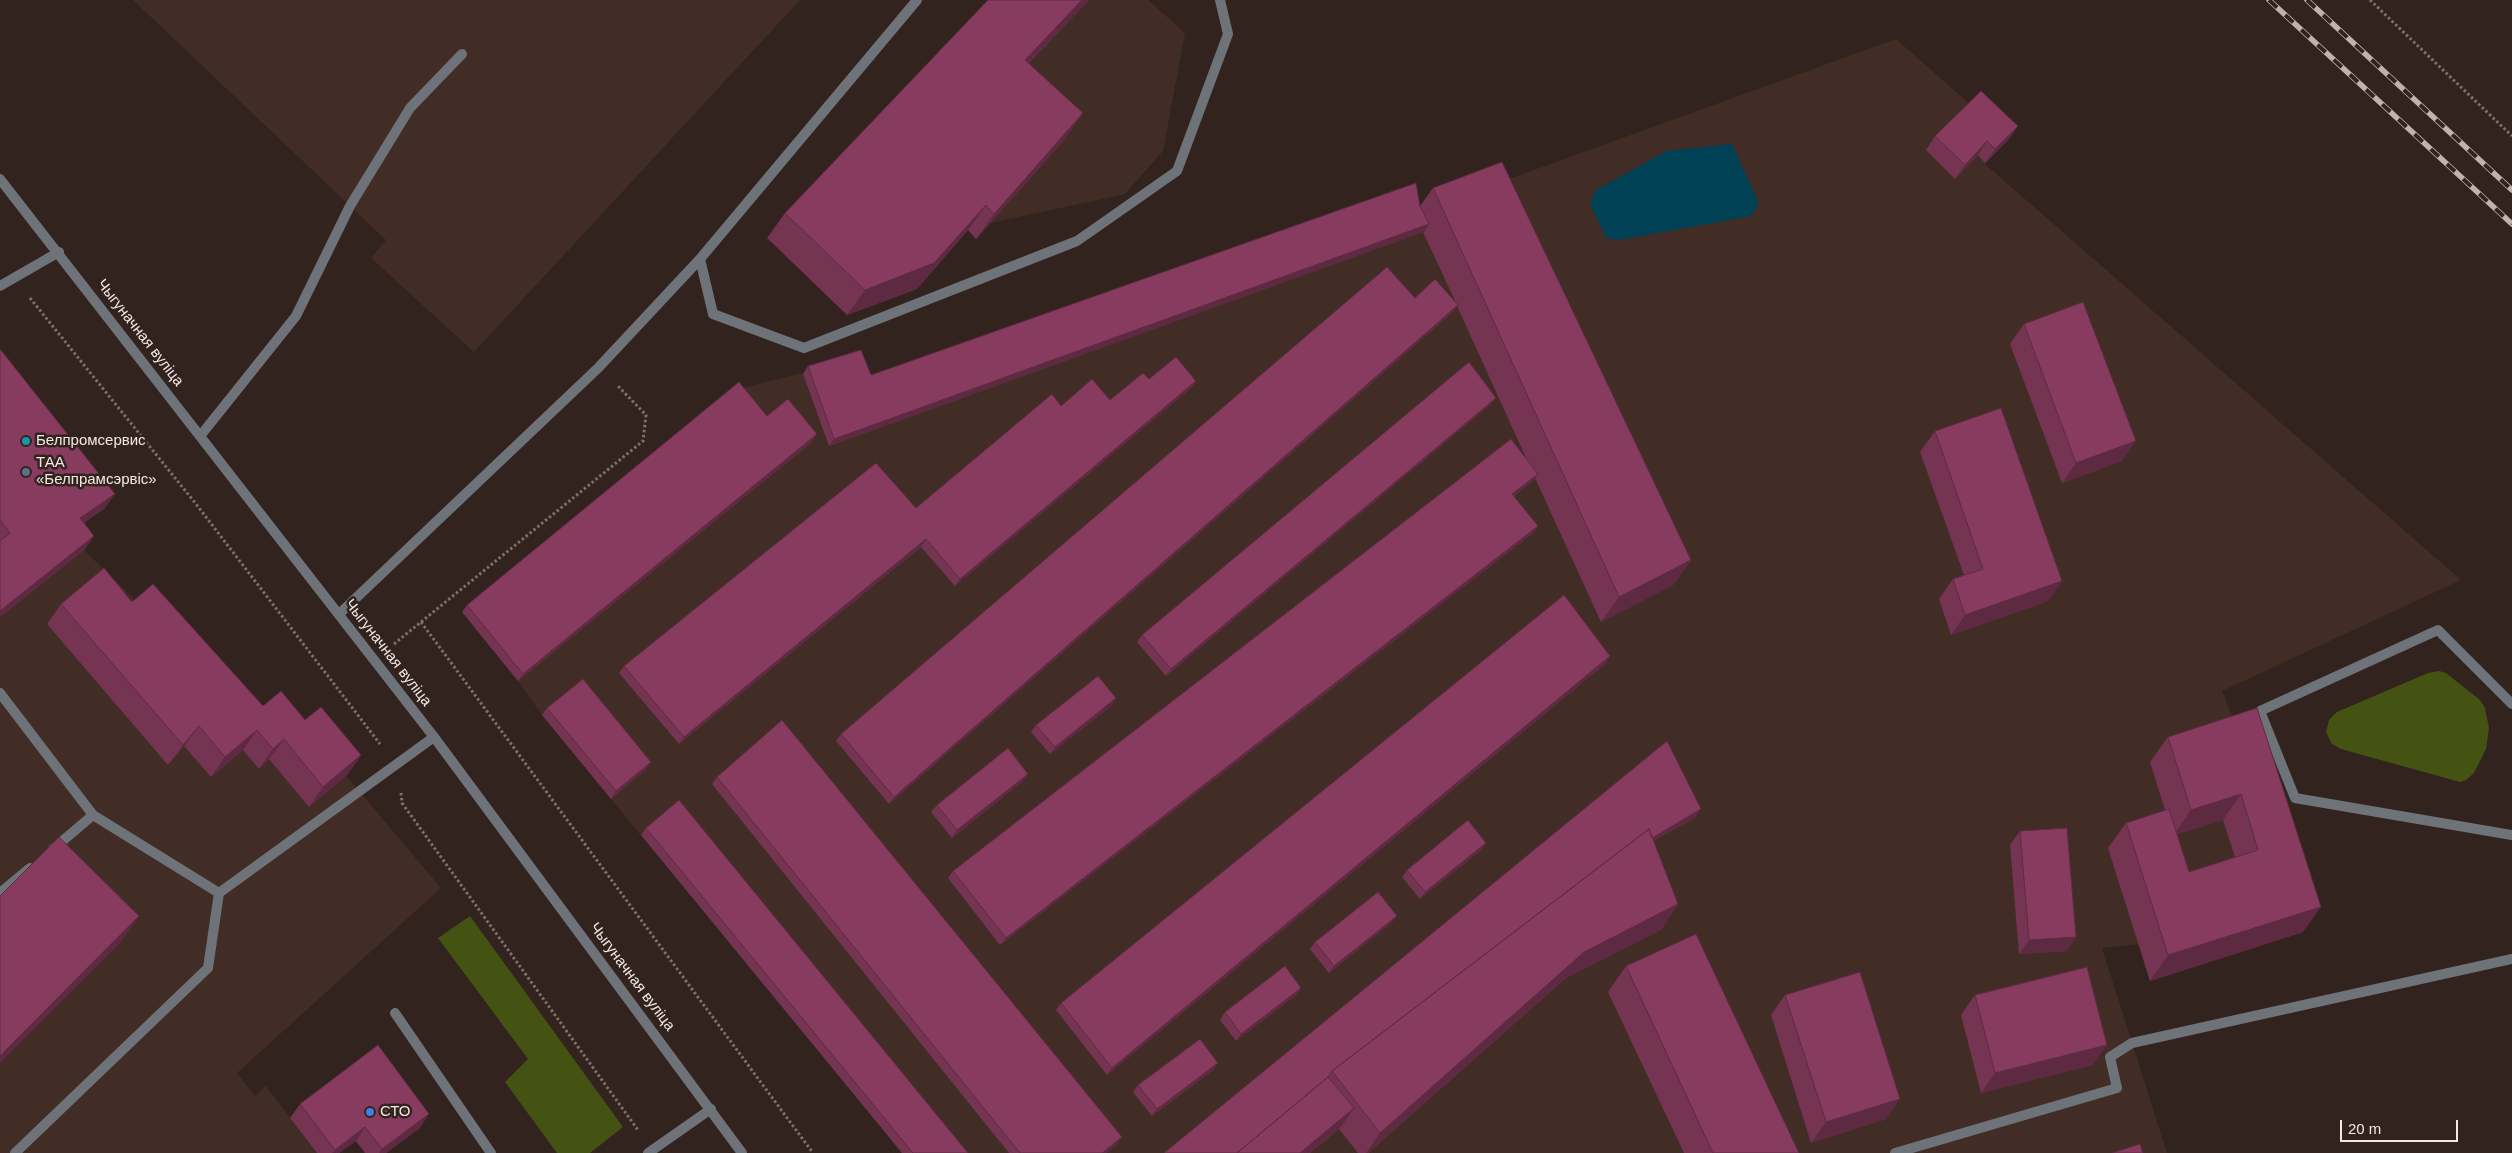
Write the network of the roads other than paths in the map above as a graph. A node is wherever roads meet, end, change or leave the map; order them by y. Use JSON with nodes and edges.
{"nodes":[{"id":1,"x":918,"y":0,"type":"edge"},
{"id":2,"x":1220,"y":0,"type":"edge"},
{"id":3,"x":462,"y":54,"type":"dead end"},
{"id":4,"x":0,"y":179,"type":"edge"},
{"id":5,"x":59,"y":252,"type":"junction"},
{"id":6,"x":700,"y":259,"type":"junction"},
{"id":7,"x":0,"y":286,"type":"edge"},
{"id":8,"x":201,"y":435,"type":"junction"},
{"id":9,"x":339,"y":614,"type":"junction"},
{"id":10,"x":0,"y":694,"type":"edge"},
{"id":11,"x":2512,"y":704,"type":"edge"},
{"id":12,"x":434,"y":737,"type":"junction"},
{"id":13,"x":94,"y":815,"type":"junction"},
{"id":14,"x":2512,"y":835,"type":"edge"},
{"id":15,"x":0,"y":892,"type":"edge"},
{"id":16,"x":219,"y":893,"type":"junction"},
{"id":17,"x":2512,"y":959,"type":"edge"},
{"id":18,"x":395,"y":1013,"type":"dead end"},
{"id":19,"x":711,"y":1108,"type":"junction"},
{"id":20,"x":650,"y":1151,"type":"edge"},
{"id":21,"x":15,"y":1153,"type":"edge"},
{"id":22,"x":491,"y":1153,"type":"edge"},
{"id":23,"x":742,"y":1153,"type":"edge"},
{"id":24,"x":1895,"y":1153,"type":"edge"}],
"edges":[{"from":1,"to":6,"type":"street"},
{"from":2,"to":6,"type":"street"},
{"from":3,"to":8,"type":"street"},
{"from":4,"to":5,"type":"street","name":"Чыгуначная вуліца"},
{"from":5,"to":7,"type":"street"},
{"from":5,"to":8,"type":"street","name":"Чыгуначная вуліца"},
{"from":6,"to":9,"type":"street"},
{"from":8,"to":9,"type":"street","name":"Чыгуначная вуліца"},
{"from":9,"to":12,"type":"street","name":"Чыгуначная вуліца"},
{"from":10,"to":13,"type":"street"},
{"from":11,"to":14,"type":"street"},
{"from":12,"to":16,"type":"street"},
{"from":12,"to":19,"type":"street","name":"Чыгуначная вуліца"},
{"from":13,"to":15,"type":"street"},
{"from":13,"to":16,"type":"street"},
{"from":16,"to":21,"type":"street"},
{"from":17,"to":24,"type":"street"},
{"from":18,"to":22,"type":"street"},
{"from":19,"to":20,"type":"street"},
{"from":19,"to":23,"type":"street","name":"Чыгуначная вуліца"}]}
